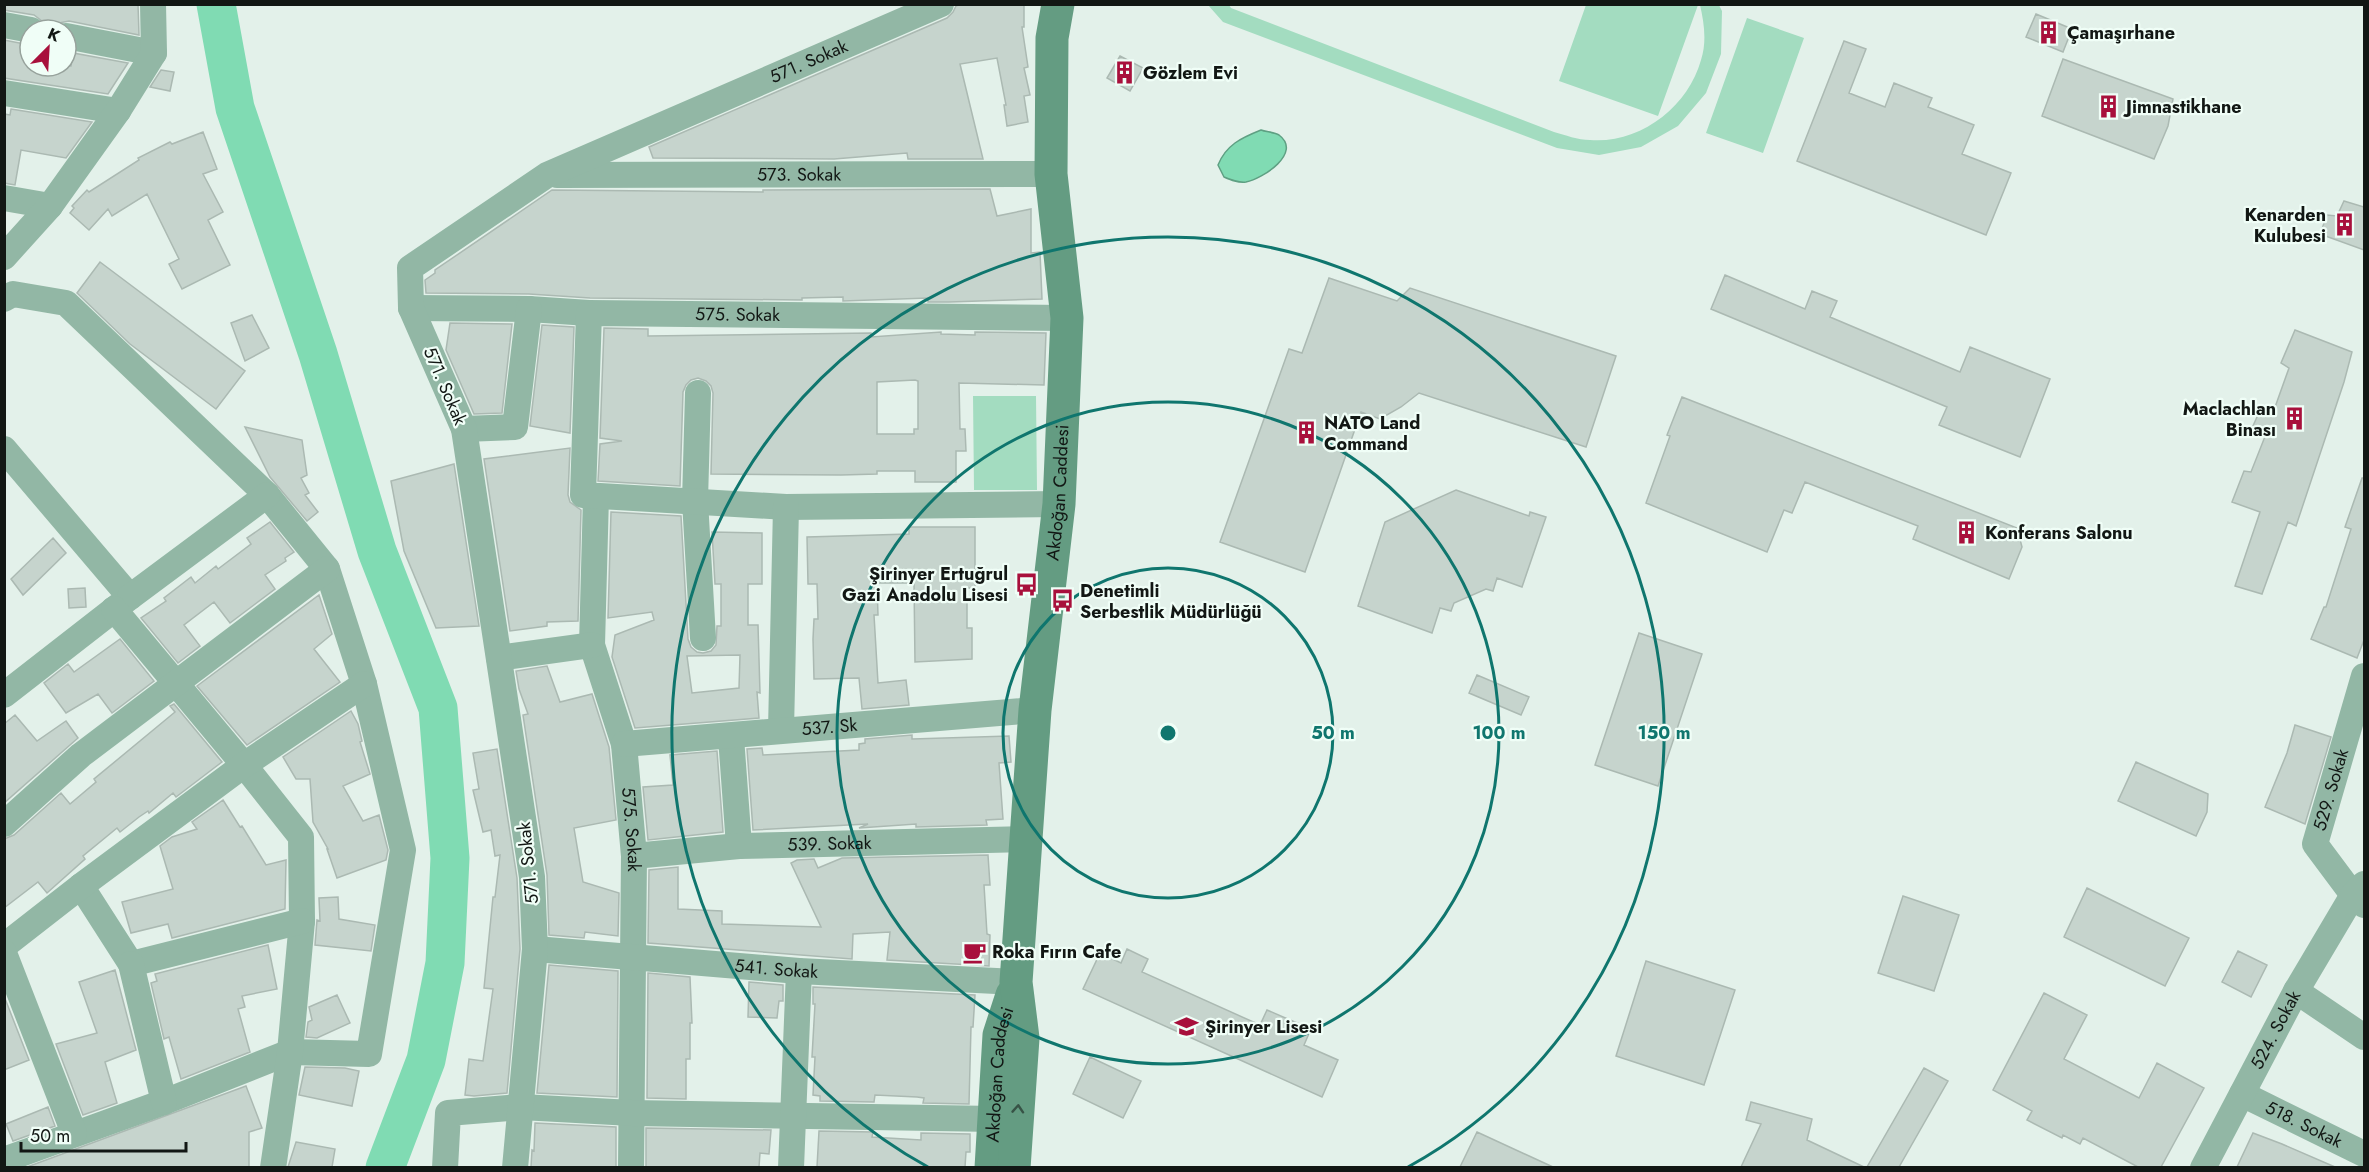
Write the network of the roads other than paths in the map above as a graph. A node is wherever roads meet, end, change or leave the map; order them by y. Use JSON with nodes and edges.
{"nodes":[{"id":1,"x":153,"y":4,"type":"edge"},
{"id":2,"x":940,"y":4,"type":"edge"},
{"id":3,"x":1058,"y":4,"type":"edge"},
{"id":4,"x":78,"y":38,"type":"edge"},
{"id":5,"x":154,"y":52,"type":"junction"},
{"id":6,"x":4,"y":93,"type":"edge"},
{"id":7,"x":118,"y":111,"type":"junction"},
{"id":8,"x":1051,"y":174,"type":"junction"},
{"id":9,"x":547,"y":175,"type":"junction"},
{"id":10,"x":4,"y":198,"type":"edge"},
{"id":11,"x":50,"y":206,"type":"junction"},
{"id":12,"x":4,"y":256,"type":"edge"},
{"id":13,"x":4,"y":299,"type":"edge"},
{"id":14,"x":411,"y":308,"type":"junction"},
{"id":15,"x":530,"y":309,"type":"junction"},
{"id":16,"x":589,"y":313,"type":"junction"},
{"id":17,"x":1067,"y":318,"type":"junction"},
{"id":18,"x":698,"y":393,"type":"dead end"},
{"id":19,"x":464,"y":429,"type":"junction"},
{"id":20,"x":4,"y":448,"type":"edge"},
{"id":21,"x":267,"y":495,"type":"junction"},
{"id":22,"x":589,"y":496,"type":"junction"},
{"id":23,"x":695,"y":501,"type":"junction"},
{"id":24,"x":1059,"y":504,"type":"junction"},
{"id":25,"x":786,"y":507,"type":"junction"},
{"id":26,"x":327,"y":569,"type":"junction"},
{"id":27,"x":122,"y":603,"type":"junction"},
{"id":28,"x":703,"y":638,"type":"dead end"},
{"id":29,"x":592,"y":645,"type":"junction"},
{"id":30,"x":499,"y":658,"type":"junction"},
{"id":31,"x":2364,"y":676,"type":"edge"},
{"id":32,"x":176,"y":682,"type":"junction"},
{"id":33,"x":364,"y":684,"type":"junction"},
{"id":34,"x":4,"y":695,"type":"edge"},
{"id":35,"x":1035,"y":710,"type":"junction"},
{"id":36,"x":781,"y":730,"type":"junction"},
{"id":37,"x":731,"y":737,"type":"junction"},
{"id":38,"x":624,"y":744,"type":"junction"},
{"id":39,"x":244,"y":765,"type":"junction"},
{"id":40,"x":4,"y":824,"type":"edge"},
{"id":41,"x":1026,"y":838,"type":"junction"},
{"id":42,"x":739,"y":846,"type":"junction"},
{"id":43,"x":634,"y":856,"type":"junction"},
{"id":44,"x":81,"y":886,"type":"junction"},
{"id":45,"x":2361,"y":895,"type":"edge"},
{"id":46,"x":302,"y":921,"type":"junction"},
{"id":47,"x":8,"y":939,"type":"edge"},
{"id":48,"x":536,"y":949,"type":"junction"},
{"id":49,"x":633,"y":957,"type":"junction"},
{"id":50,"x":131,"y":964,"type":"junction"},
{"id":51,"x":799,"y":970,"type":"junction"},
{"id":52,"x":1016,"y":982,"type":"junction"},
{"id":53,"x":2296,"y":991,"type":"junction"},
{"id":54,"x":2364,"y":1037,"type":"edge"},
{"id":55,"x":290,"y":1052,"type":"junction"},
{"id":56,"x":2242,"y":1094,"type":"junction"},
{"id":57,"x":164,"y":1102,"type":"junction"},
{"id":58,"x":521,"y":1107,"type":"junction"},
{"id":59,"x":632,"y":1113,"type":"junction"},
{"id":60,"x":794,"y":1115,"type":"junction"},
{"id":61,"x":995,"y":1119,"type":"junction"},
{"id":62,"x":74,"y":1133,"type":"junction"},
{"id":63,"x":2364,"y":1154,"type":"edge"},
{"id":64,"x":4,"y":1160,"type":"edge"},
{"id":65,"x":273,"y":1167,"type":"edge"},
{"id":66,"x":445,"y":1167,"type":"edge"},
{"id":67,"x":515,"y":1167,"type":"edge"},
{"id":68,"x":631,"y":1167,"type":"edge"},
{"id":69,"x":791,"y":1167,"type":"edge"},
{"id":70,"x":991,"y":1167,"type":"edge"},
{"id":71,"x":1014,"y":1167,"type":"edge"},
{"id":72,"x":2203,"y":1167,"type":"edge"}],
"edges":[{"from":1,"to":5,"type":"street"},
{"from":2,"to":9,"type":"street","name":"571. Sokak"},
{"from":3,"to":8,"type":"main road","name":"Akdoğan Caddesi"},
{"from":4,"to":5,"type":"street"},
{"from":5,"to":7,"type":"street"},
{"from":6,"to":7,"type":"street"},
{"from":7,"to":11,"type":"street"},
{"from":8,"to":9,"type":"street","name":"573. Sokak"},
{"from":8,"to":17,"type":"main road","name":"Akdoğan Caddesi"},
{"from":9,"to":14,"type":"street","name":"571. Sokak"},
{"from":10,"to":11,"type":"street"},
{"from":11,"to":12,"type":"street"},
{"from":13,"to":21,"type":"street"},
{"from":14,"to":15,"type":"street"},
{"from":14,"to":19,"type":"street","name":"571. Sokak"},
{"from":15,"to":16,"type":"street"},
{"from":15,"to":19,"type":"street"},
{"from":16,"to":17,"type":"street","name":"575. Sokak"},
{"from":16,"to":22,"type":"street","name":"575. Sokak"},
{"from":17,"to":24,"type":"main road","name":"Akdoğan Caddesi"},
{"from":18,"to":23,"type":"street"},
{"from":19,"to":30,"type":"street","name":"571. Sokak"},
{"from":20,"to":27,"type":"street"},
{"from":21,"to":26,"type":"street"},
{"from":21,"to":27,"type":"street"},
{"from":22,"to":23,"type":"street"},
{"from":22,"to":29,"type":"street","name":"575. Sokak"},
{"from":23,"to":25,"type":"street"},
{"from":23,"to":28,"type":"street"},
{"from":24,"to":25,"type":"street"},
{"from":24,"to":35,"type":"main road","name":"Akdoğan Caddesi"},
{"from":25,"to":36,"type":"street"},
{"from":26,"to":32,"type":"street"},
{"from":26,"to":33,"type":"street"},
{"from":27,"to":32,"type":"street"},
{"from":27,"to":34,"type":"street"},
{"from":29,"to":30,"type":"street"},
{"from":29,"to":38,"type":"street","name":"575. Sokak"},
{"from":30,"to":48,"type":"street","name":"571. Sokak"},
{"from":31,"to":45,"type":"street","name":"529. Sokak"},
{"from":32,"to":39,"type":"street"},
{"from":32,"to":40,"type":"street"},
{"from":33,"to":39,"type":"street"},
{"from":33,"to":55,"type":"street"},
{"from":35,"to":36,"type":"street","name":"537. Sk"},
{"from":35,"to":41,"type":"main road","name":"Akdoğan Caddesi"},
{"from":36,"to":37,"type":"street","name":"537. Sk"},
{"from":37,"to":38,"type":"street","name":"537. Sk"},
{"from":37,"to":42,"type":"street"},
{"from":38,"to":43,"type":"street","name":"575. Sokak"},
{"from":39,"to":44,"type":"street"},
{"from":39,"to":46,"type":"street"},
{"from":41,"to":42,"type":"street","name":"539. Sokak"},
{"from":41,"to":52,"type":"main road","name":"Akdoğan Caddesi"},
{"from":42,"to":43,"type":"street","name":"539. Sokak"},
{"from":43,"to":49,"type":"street","name":"575. Sokak"},
{"from":44,"to":47,"type":"street"},
{"from":44,"to":50,"type":"street"},
{"from":45,"to":53,"type":"street","name":"524. Sokak"},
{"from":46,"to":50,"type":"street"},
{"from":46,"to":55,"type":"street"},
{"from":47,"to":62,"type":"street"},
{"from":48,"to":49,"type":"street","name":"541. Sokak"},
{"from":48,"to":58,"type":"street","name":"571. Sokak"},
{"from":49,"to":51,"type":"street","name":"541. Sokak"},
{"from":49,"to":59,"type":"street","name":"575. Sokak"},
{"from":50,"to":57,"type":"street"},
{"from":51,"to":52,"type":"street","name":"541. Sokak"},
{"from":51,"to":60,"type":"street"},
{"from":52,"to":61,"type":"main road","name":"Akdoğan Caddesi"},
{"from":71,"to":52,"type":"main road","name":"Akdoğan Caddesi","one_way":true},
{"from":53,"to":54,"type":"street"},
{"from":53,"to":56,"type":"street","name":"524. Sokak"},
{"from":55,"to":57,"type":"street"},
{"from":55,"to":65,"type":"street"},
{"from":56,"to":63,"type":"street","name":"518. Sokak"},
{"from":56,"to":72,"type":"street","name":"524. Sokak"},
{"from":57,"to":62,"type":"street"},
{"from":58,"to":59,"type":"street"},
{"from":58,"to":66,"type":"street"},
{"from":58,"to":67,"type":"street","name":"571. Sokak"},
{"from":59,"to":60,"type":"street"},
{"from":59,"to":68,"type":"street","name":"575. Sokak"},
{"from":60,"to":61,"type":"street"},
{"from":60,"to":69,"type":"street"},
{"from":61,"to":70,"type":"main road","name":"Akdoğan Caddesi"},
{"from":62,"to":64,"type":"street"}]}
